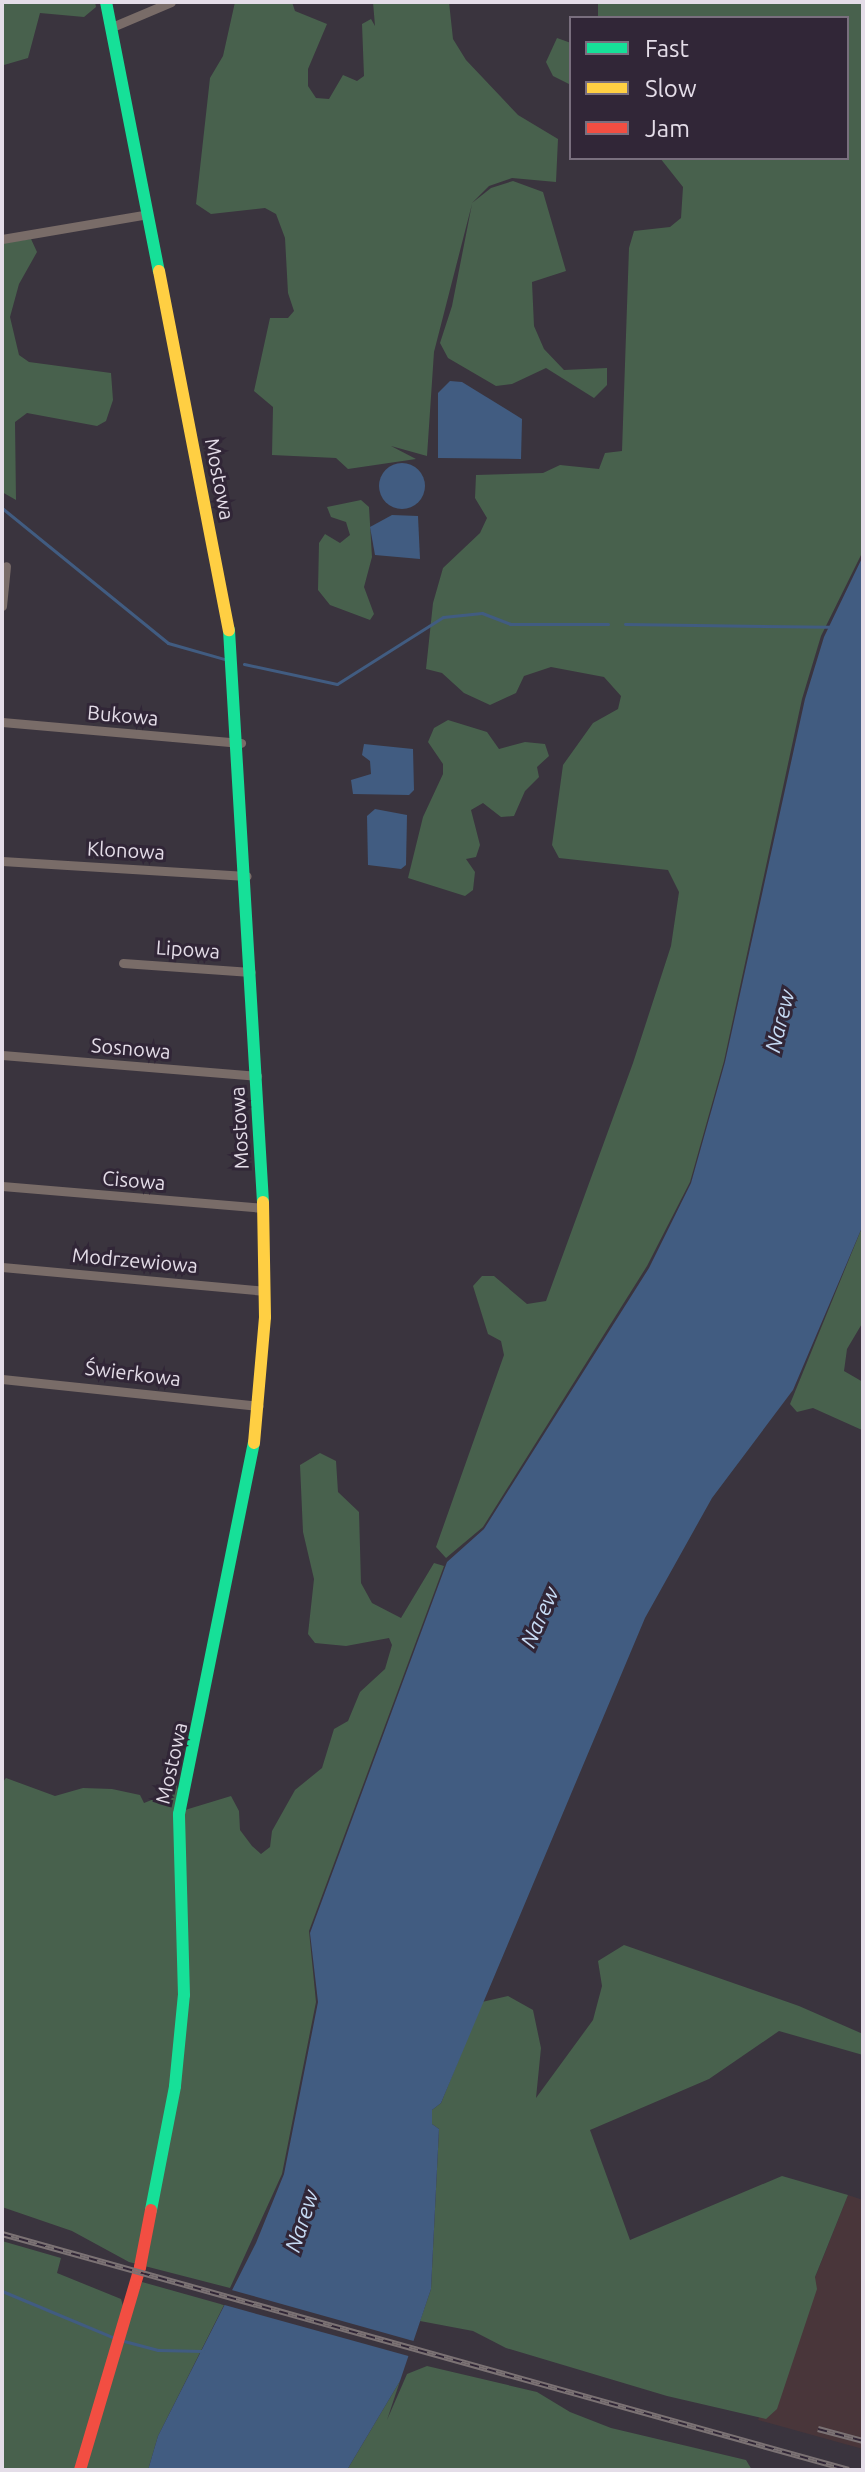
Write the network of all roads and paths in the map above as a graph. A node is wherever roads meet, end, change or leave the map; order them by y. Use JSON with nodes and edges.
{"nodes":[{"id":1,"x":106,"y":2,"type":"edge"},
{"id":2,"x":171,"y":2,"type":"edge"},
{"id":3,"x":112,"y":27,"type":"junction"},
{"id":4,"x":148,"y":214,"type":"junction"},
{"id":5,"x":2,"y":239,"type":"edge"},
{"id":6,"x":6,"y":566,"type":"dead end"},
{"id":7,"x":2,"y":606,"type":"edge"},
{"id":8,"x":2,"y":722,"type":"edge"},
{"id":9,"x":241,"y":743,"type":"junction"},
{"id":10,"x":2,"y":861,"type":"edge"},
{"id":11,"x":247,"y":876,"type":"junction"},
{"id":12,"x":123,"y":963,"type":"dead end"},
{"id":13,"x":251,"y":972,"type":"junction"},
{"id":14,"x":2,"y":1055,"type":"edge"},
{"id":15,"x":257,"y":1076,"type":"junction"},
{"id":16,"x":2,"y":1186,"type":"edge"},
{"id":17,"x":263,"y":1208,"type":"junction"},
{"id":18,"x":2,"y":1267,"type":"edge"},
{"id":19,"x":265,"y":1291,"type":"junction"},
{"id":20,"x":2,"y":1379,"type":"edge"},
{"id":21,"x":259,"y":1406,"type":"junction"},
{"id":22,"x":80,"y":2470,"type":"edge"}],
"edges":[{"from":1,"to":3,"type":"street","name":"Mostowa"},
{"from":2,"to":3,"type":"street"},
{"from":3,"to":4,"type":"street","name":"Mostowa"},
{"from":4,"to":5,"type":"street"},
{"from":4,"to":9,"type":"street","name":"Mostowa"},
{"from":6,"to":7,"type":"street"},
{"from":8,"to":9,"type":"street","name":"Bukowa"},
{"from":9,"to":11,"type":"street","name":"Mostowa"},
{"from":10,"to":11,"type":"street","name":"Klonowa"},
{"from":11,"to":13,"type":"street","name":"Mostowa"},
{"from":12,"to":13,"type":"street","name":"Lipowa"},
{"from":13,"to":15,"type":"street","name":"Mostowa"},
{"from":14,"to":15,"type":"street","name":"Sosnowa"},
{"from":15,"to":17,"type":"street","name":"Mostowa"},
{"from":16,"to":17,"type":"street","name":"Cisowa"},
{"from":17,"to":19,"type":"street","name":"Mostowa"},
{"from":18,"to":19,"type":"street","name":"Modrzewiowa"},
{"from":19,"to":21,"type":"street","name":"Mostowa"},
{"from":20,"to":21,"type":"street","name":"Świerkowa"},
{"from":21,"to":22,"type":"street","name":"Mostowa"}]}
